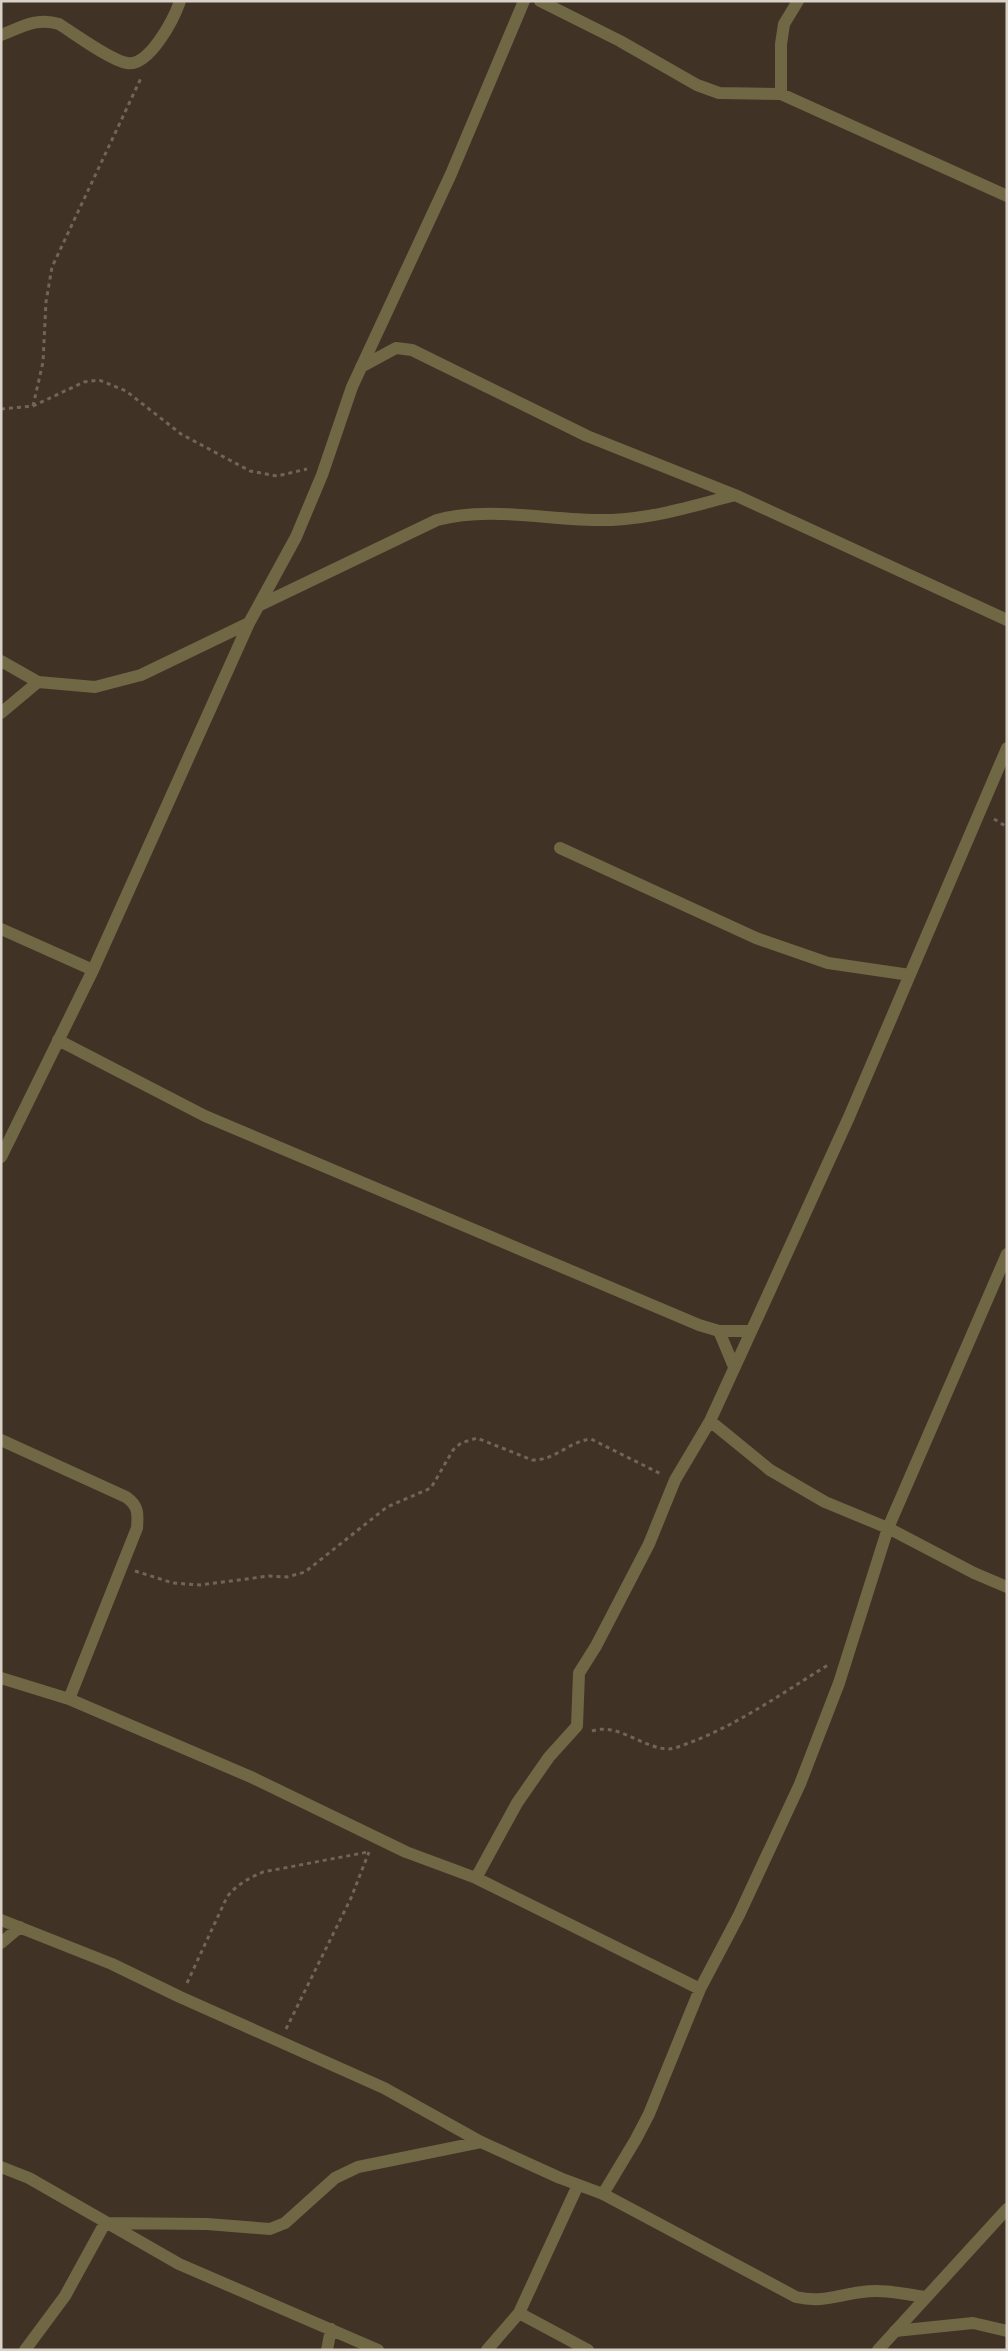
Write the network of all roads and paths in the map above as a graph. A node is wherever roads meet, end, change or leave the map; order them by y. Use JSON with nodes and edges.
{"nodes":[{"id":1,"x":180,"y":1,"type":"edge"},
{"id":2,"x":524,"y":1,"type":"edge"},
{"id":3,"x":540,"y":1,"type":"edge"},
{"id":4,"x":798,"y":1,"type":"edge"},
{"id":5,"x":1,"y":35,"type":"edge"},
{"id":6,"x":145,"y":70,"type":"dead end"},
{"id":7,"x":781,"y":94,"type":"junction"},
{"id":8,"x":1007,"y":196,"type":"edge"},
{"id":9,"x":361,"y":367,"type":"junction"},
{"id":10,"x":33,"y":406,"type":"junction"},
{"id":11,"x":1,"y":409,"type":"edge"},
{"id":12,"x":329,"y":456,"type":"junction"},
{"id":13,"x":735,"y":495,"type":"junction"},
{"id":14,"x":260,"y":604,"type":"junction"},
{"id":15,"x":1007,"y":620,"type":"edge"},
{"id":16,"x":249,"y":623,"type":"junction"},
{"id":17,"x":1,"y":661,"type":"edge"},
{"id":18,"x":38,"y":682,"type":"junction"},
{"id":19,"x":1,"y":713,"type":"edge"},
{"id":20,"x":1007,"y":748,"type":"edge"},
{"id":21,"x":560,"y":848,"type":"dead end"},
{"id":22,"x":1,"y":929,"type":"edge"},
{"id":23,"x":93,"y":970,"type":"junction"},
{"id":24,"x":910,"y":975,"type":"junction"},
{"id":25,"x":58,"y":1040,"type":"junction"},
{"id":26,"x":2,"y":1151,"type":"edge"},
{"id":27,"x":1007,"y":1254,"type":"edge"},
{"id":28,"x":719,"y":1331,"type":"junction"},
{"id":29,"x":751,"y":1331,"type":"junction"},
{"id":30,"x":734,"y":1367,"type":"junction"},
{"id":31,"x":710,"y":1420,"type":"junction"},
{"id":32,"x":1,"y":1440,"type":"edge"},
{"id":33,"x":675,"y":1480,"type":"junction"},
{"id":34,"x":888,"y":1528,"type":"junction"},
{"id":35,"x":122,"y":1567,"type":"junction"},
{"id":36,"x":1007,"y":1587,"type":"edge"},
{"id":37,"x":848,"y":1654,"type":"junction"},
{"id":38,"x":1,"y":1678,"type":"edge"},
{"id":39,"x":69,"y":1698,"type":"junction"},
{"id":40,"x":586,"y":1734,"type":"dead end"},
{"id":41,"x":369,"y":1852,"type":"junction"},
{"id":42,"x":378,"y":1852,"type":"dead end"},
{"id":43,"x":476,"y":1878,"type":"junction"},
{"id":44,"x":1,"y":1920,"type":"edge"},
{"id":45,"x":20,"y":1927,"type":"junction"},
{"id":46,"x":1,"y":1943,"type":"edge"},
{"id":47,"x":700,"y":1989,"type":"junction"},
{"id":48,"x":180,"y":1997,"type":"junction"},
{"id":49,"x":280,"y":2041,"type":"junction"},
{"id":50,"x":481,"y":2142,"type":"junction"},
{"id":51,"x":1,"y":2167,"type":"edge"},
{"id":52,"x":578,"y":2185,"type":"junction"},
{"id":53,"x":603,"y":2194,"type":"junction"},
{"id":54,"x":1007,"y":2209,"type":"edge"},
{"id":55,"x":105,"y":2223,"type":"junction"},
{"id":56,"x":925,"y":2297,"type":"junction"},
{"id":57,"x":519,"y":2313,"type":"junction"},
{"id":58,"x":332,"y":2329,"type":"junction"},
{"id":59,"x":895,"y":2331,"type":"junction"},
{"id":60,"x":1007,"y":2331,"type":"edge"},
{"id":61,"x":25,"y":2350,"type":"edge"},
{"id":62,"x":327,"y":2350,"type":"edge"},
{"id":63,"x":378,"y":2350,"type":"edge"},
{"id":64,"x":487,"y":2350,"type":"edge"},
{"id":65,"x":588,"y":2350,"type":"edge"},
{"id":66,"x":878,"y":2350,"type":"edge"}],
"edges":[{"from":1,"to":5,"type":"street"},
{"from":2,"to":9,"type":"street"},
{"from":3,"to":7,"type":"street"},
{"from":4,"to":7,"type":"street"},
{"from":6,"to":10,"type":"path"},
{"from":7,"to":8,"type":"street"},
{"from":9,"to":12,"type":"street"},
{"from":9,"to":13,"type":"street"},
{"from":10,"to":11,"type":"path"},
{"from":10,"to":12,"type":"path"},
{"from":12,"to":14,"type":"street"},
{"from":13,"to":14,"type":"street"},
{"from":13,"to":15,"type":"street"},
{"from":14,"to":16,"type":"street"},
{"from":16,"to":18,"type":"street"},
{"from":16,"to":23,"type":"street"},
{"from":17,"to":18,"type":"street"},
{"from":18,"to":19,"type":"street"},
{"from":20,"to":24,"type":"street"},
{"from":21,"to":24,"type":"street"},
{"from":22,"to":23,"type":"street"},
{"from":23,"to":25,"type":"street"},
{"from":24,"to":29,"type":"street"},
{"from":25,"to":26,"type":"street"},
{"from":25,"to":28,"type":"street"},
{"from":27,"to":34,"type":"street"},
{"from":28,"to":29,"type":"street"},
{"from":28,"to":30,"type":"street"},
{"from":29,"to":30,"type":"street"},
{"from":30,"to":31,"type":"street"},
{"from":31,"to":33,"type":"street"},
{"from":31,"to":34,"type":"street"},
{"from":32,"to":35,"type":"street"},
{"from":33,"to":35,"type":"path"},
{"from":33,"to":43,"type":"street"},
{"from":34,"to":36,"type":"street"},
{"from":34,"to":37,"type":"street"},
{"from":35,"to":39,"type":"street"},
{"from":37,"to":40,"type":"path"},
{"from":37,"to":47,"type":"street"},
{"from":38,"to":39,"type":"street"},
{"from":39,"to":43,"type":"street"},
{"from":41,"to":42,"type":"path"},
{"from":41,"to":48,"type":"path"},
{"from":41,"to":49,"type":"path"},
{"from":43,"to":47,"type":"street"},
{"from":44,"to":45,"type":"street"},
{"from":45,"to":46,"type":"street"},
{"from":45,"to":48,"type":"street"},
{"from":47,"to":53,"type":"street"},
{"from":48,"to":49,"type":"street"},
{"from":49,"to":50,"type":"street"},
{"from":50,"to":52,"type":"street"},
{"from":50,"to":55,"type":"street"},
{"from":51,"to":55,"type":"street"},
{"from":52,"to":53,"type":"street"},
{"from":52,"to":57,"type":"street"},
{"from":53,"to":56,"type":"street"},
{"from":54,"to":56,"type":"street"},
{"from":55,"to":58,"type":"street"},
{"from":55,"to":61,"type":"street"},
{"from":56,"to":59,"type":"street"},
{"from":57,"to":64,"type":"street"},
{"from":57,"to":65,"type":"street"},
{"from":58,"to":62,"type":"street"},
{"from":58,"to":63,"type":"street"},
{"from":59,"to":60,"type":"street"},
{"from":59,"to":66,"type":"street"}]}
